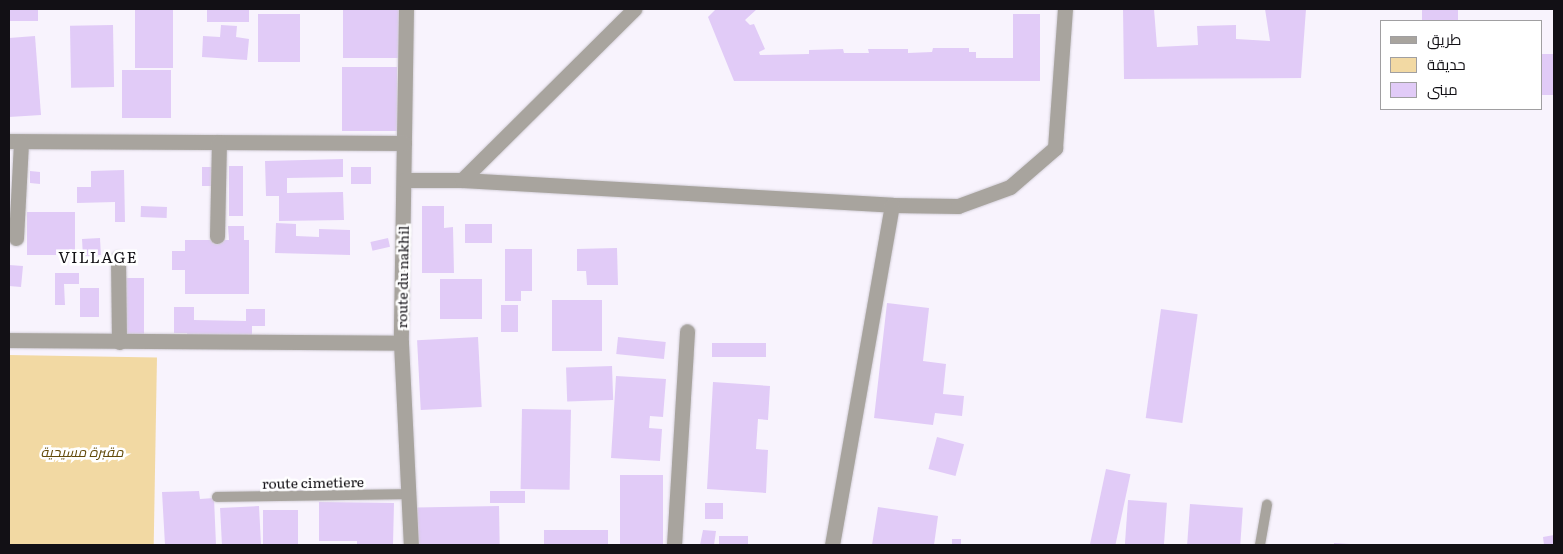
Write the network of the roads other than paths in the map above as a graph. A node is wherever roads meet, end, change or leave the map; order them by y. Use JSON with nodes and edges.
{"nodes":[{"id":1,"x":406,"y":9,"type":"edge"},
{"id":2,"x":634,"y":9,"type":"edge"},
{"id":3,"x":1065,"y":9,"type":"edge"},
{"id":4,"x":15,"y":141,"type":"edge"},
{"id":5,"x":219,"y":142,"type":"junction"},
{"id":6,"x":404,"y":144,"type":"junction"},
{"id":7,"x":404,"y":180,"type":"junction"},
{"id":8,"x":462,"y":180,"type":"junction"},
{"id":9,"x":892,"y":205,"type":"junction"},
{"id":10,"x":217,"y":236,"type":"dead end"},
{"id":11,"x":16,"y":238,"type":"dead end"},
{"id":12,"x":118,"y":258,"type":"dead end"},
{"id":13,"x":687,"y":331,"type":"dead end"},
{"id":14,"x":9,"y":340,"type":"edge"},
{"id":15,"x":119,"y":342,"type":"junction"},
{"id":16,"x":401,"y":343,"type":"junction"},
{"id":17,"x":410,"y":494,"type":"junction"},
{"id":18,"x":217,"y":497,"type":"dead end"},
{"id":19,"x":1267,"y":505,"type":"dead end"},
{"id":20,"x":411,"y":545,"type":"edge"},
{"id":21,"x":674,"y":545,"type":"edge"},
{"id":22,"x":832,"y":545,"type":"edge"},
{"id":23,"x":1260,"y":545,"type":"edge"}],
"edges":[{"from":1,"to":6,"type":"street","name":"route du nakhil"},
{"from":2,"to":8,"type":"street"},
{"from":3,"to":9,"type":"street"},
{"from":4,"to":5,"type":"street"},
{"from":4,"to":11,"type":"street"},
{"from":5,"to":6,"type":"street"},
{"from":5,"to":10,"type":"street"},
{"from":6,"to":7,"type":"street","name":"route du nakhil"},
{"from":7,"to":8,"type":"street"},
{"from":7,"to":16,"type":"street","name":"route du nakhil"},
{"from":8,"to":9,"type":"street"},
{"from":9,"to":22,"type":"street"},
{"from":12,"to":15,"type":"street"},
{"from":13,"to":21,"type":"street"},
{"from":14,"to":15,"type":"street"},
{"from":15,"to":16,"type":"street"},
{"from":16,"to":17,"type":"street","name":"route du nakhil"},
{"from":17,"to":18,"type":"lane","name":"route cimetiere"},
{"from":17,"to":20,"type":"street","name":"route du nakhil"},
{"from":19,"to":23,"type":"lane"}]}
